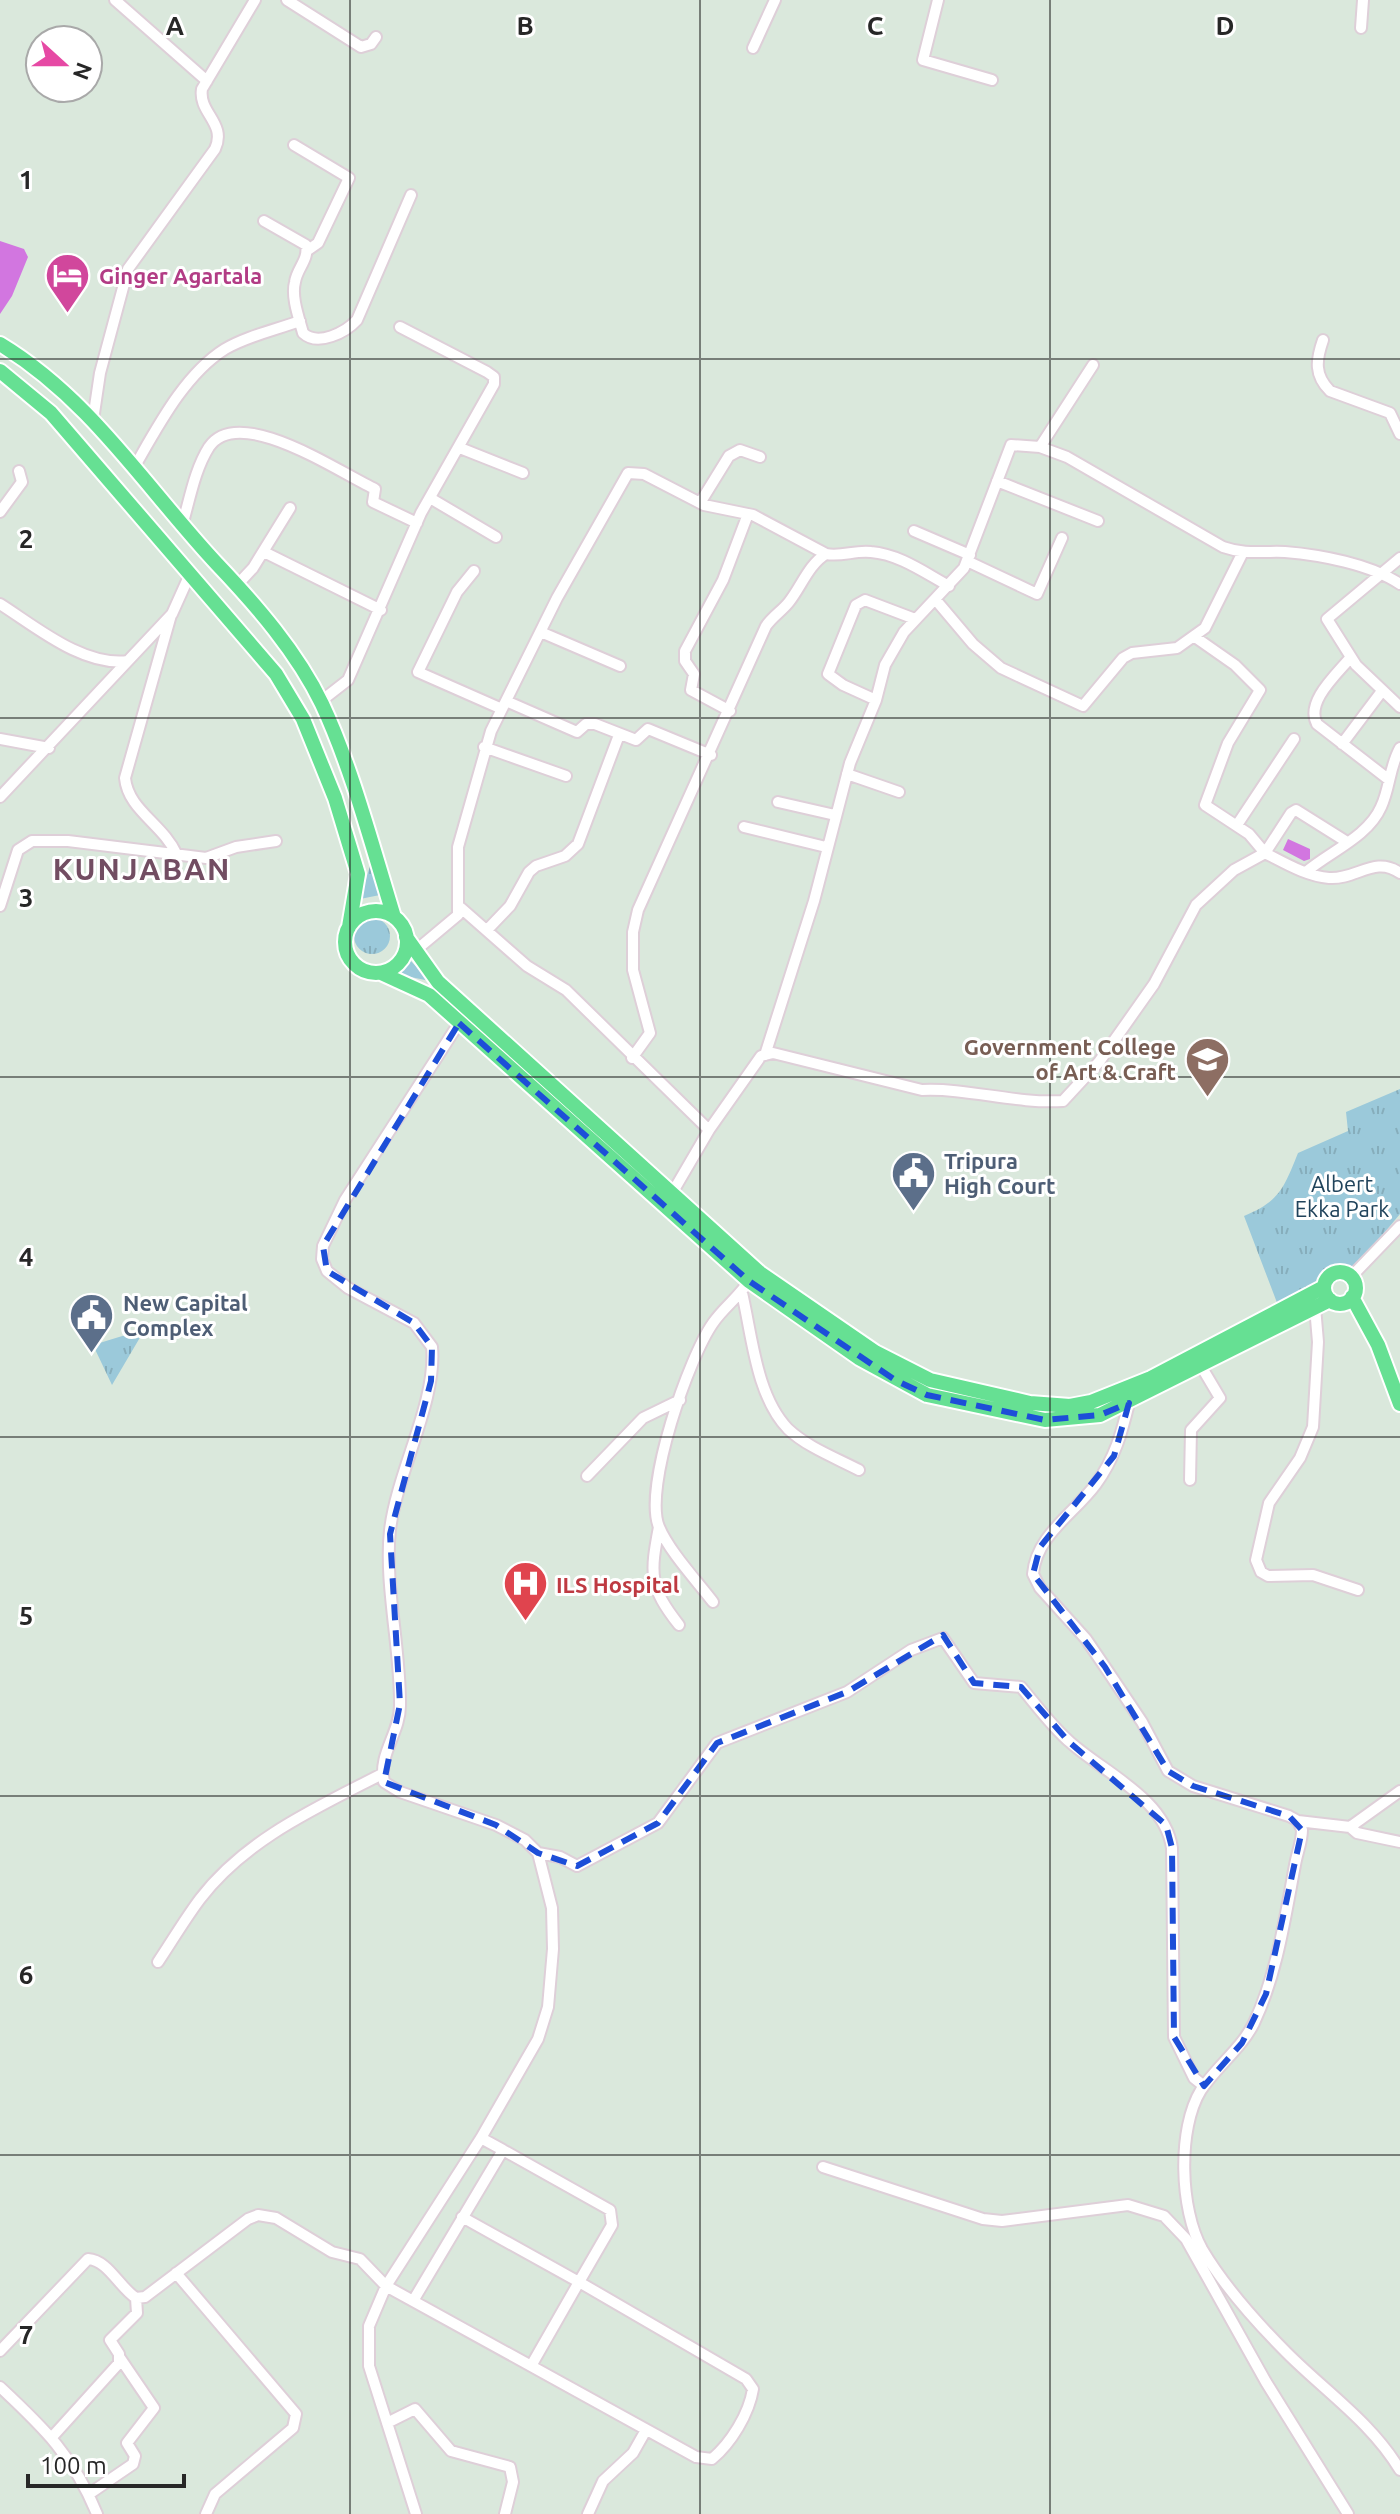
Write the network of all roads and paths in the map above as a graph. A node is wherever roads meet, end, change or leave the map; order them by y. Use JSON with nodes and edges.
{"nodes":[{"id":1,"x":115,"y":0,"type":"edge"},
{"id":2,"x":255,"y":0,"type":"edge"},
{"id":3,"x":287,"y":0,"type":"edge"},
{"id":4,"x":775,"y":0,"type":"edge"},
{"id":5,"x":938,"y":0,"type":"edge"},
{"id":6,"x":1363,"y":0,"type":"edge"},
{"id":7,"x":1361,"y":28,"type":"dead end"},
{"id":8,"x":376,"y":37,"type":"dead end"},
{"id":9,"x":753,"y":48,"type":"dead end"},
{"id":10,"x":992,"y":80,"type":"dead end"},
{"id":11,"x":207,"y":81,"type":"junction"},
{"id":12,"x":294,"y":145,"type":"dead end"},
{"id":13,"x":411,"y":195,"type":"dead end"},
{"id":14,"x":264,"y":221,"type":"dead end"},
{"id":15,"x":308,"y":250,"type":"junction"},
{"id":16,"x":300,"y":321,"type":"junction"},
{"id":17,"x":400,"y":327,"type":"dead end"},
{"id":18,"x":1323,"y":340,"type":"dead end"},
{"id":19,"x":0,"y":344,"type":"edge"},
{"id":20,"x":1093,"y":365,"type":"dead end"},
{"id":21,"x":0,"y":371,"type":"edge"},
{"id":22,"x":93,"y":420,"type":"junction"},
{"id":23,"x":1400,"y":434,"type":"edge"},
{"id":24,"x":1040,"y":447,"type":"junction"},
{"id":25,"x":460,"y":448,"type":"junction"},
{"id":26,"x":760,"y":457,"type":"dead end"},
{"id":27,"x":135,"y":466,"type":"junction"},
{"id":28,"x":19,"y":471,"type":"dead end"},
{"id":29,"x":523,"y":473,"type":"dead end"},
{"id":30,"x":997,"y":481,"type":"junction"},
{"id":31,"x":430,"y":498,"type":"junction"},
{"id":32,"x":700,"y":503,"type":"junction"},
{"id":33,"x":290,"y":508,"type":"dead end"},
{"id":34,"x":0,"y":512,"type":"edge"},
{"id":35,"x":748,"y":514,"type":"junction"},
{"id":36,"x":1098,"y":521,"type":"dead end"},
{"id":37,"x":183,"y":522,"type":"junction"},
{"id":38,"x":417,"y":523,"type":"junction"},
{"id":39,"x":914,"y":531,"type":"dead end"},
{"id":40,"x":496,"y":537,"type":"dead end"},
{"id":41,"x":1062,"y":538,"type":"dead end"},
{"id":42,"x":264,"y":552,"type":"junction"},
{"id":43,"x":826,"y":554,"type":"junction"},
{"id":44,"x":1242,"y":554,"type":"junction"},
{"id":45,"x":968,"y":558,"type":"junction"},
{"id":46,"x":1400,"y":558,"type":"edge"},
{"id":47,"x":474,"y":571,"type":"dead end"},
{"id":48,"x":1381,"y":573,"type":"junction"},
{"id":49,"x":190,"y":574,"type":"junction"},
{"id":50,"x":238,"y":584,"type":"junction"},
{"id":51,"x":1400,"y":584,"type":"edge"},
{"id":52,"x":949,"y":586,"type":"junction"},
{"id":53,"x":935,"y":599,"type":"junction"},
{"id":54,"x":0,"y":604,"type":"edge"},
{"id":55,"x":381,"y":610,"type":"junction"},
{"id":56,"x":172,"y":614,"type":"junction"},
{"id":57,"x":915,"y":619,"type":"junction"},
{"id":58,"x":543,"y":633,"type":"junction"},
{"id":59,"x":1195,"y":637,"type":"junction"},
{"id":60,"x":1351,"y":657,"type":"junction"},
{"id":61,"x":128,"y":661,"type":"junction"},
{"id":62,"x":620,"y":666,"type":"dead end"},
{"id":63,"x":1382,"y":691,"type":"junction"},
{"id":64,"x":876,"y":700,"type":"junction"},
{"id":65,"x":321,"y":701,"type":"junction"},
{"id":66,"x":504,"y":705,"type":"junction"},
{"id":67,"x":1400,"y":707,"type":"edge"},
{"id":68,"x":730,"y":711,"type":"junction"},
{"id":69,"x":619,"y":735,"type":"junction"},
{"id":70,"x":0,"y":739,"type":"edge"},
{"id":71,"x":1294,"y":739,"type":"dead end"},
{"id":72,"x":1342,"y":744,"type":"junction"},
{"id":73,"x":484,"y":747,"type":"junction"},
{"id":74,"x":49,"y":748,"type":"junction"},
{"id":75,"x":1400,"y":748,"type":"edge"},
{"id":76,"x":711,"y":755,"type":"junction"},
{"id":77,"x":847,"y":774,"type":"junction"},
{"id":78,"x":566,"y":776,"type":"dead end"},
{"id":79,"x":1388,"y":779,"type":"junction"},
{"id":80,"x":899,"y":792,"type":"dead end"},
{"id":81,"x":0,"y":797,"type":"edge"},
{"id":82,"x":778,"y":802,"type":"dead end"},
{"id":83,"x":835,"y":815,"type":"junction"},
{"id":84,"x":1237,"y":825,"type":"junction"},
{"id":85,"x":744,"y":827,"type":"dead end"},
{"id":86,"x":276,"y":841,"type":"dead end"},
{"id":87,"x":1347,"y":842,"type":"junction"},
{"id":88,"x":826,"y":847,"type":"junction"},
{"id":89,"x":1265,"y":853,"type":"junction"},
{"id":90,"x":177,"y":855,"type":"junction"},
{"id":91,"x":1306,"y":872,"type":"junction"},
{"id":92,"x":1400,"y":873,"type":"edge"},
{"id":93,"x":0,"y":906,"type":"edge"},
{"id":94,"x":461,"y":908,"type":"junction"},
{"id":95,"x":394,"y":917,"type":"junction"},
{"id":96,"x":349,"y":927,"type":"junction"},
{"id":97,"x":487,"y":930,"type":"junction"},
{"id":98,"x":406,"y":937,"type":"junction"},
{"id":99,"x":415,"y":951,"type":"junction"},
{"id":100,"x":381,"y":973,"type":"junction"},
{"id":101,"x":459,"y":1023,"type":"junction"},
{"id":102,"x":765,"y":1055,"type":"junction"},
{"id":103,"x":632,"y":1058,"type":"junction"},
{"id":104,"x":709,"y":1130,"type":"junction"},
{"id":105,"x":671,"y":1195,"type":"junction"},
{"id":106,"x":1400,"y":1226,"type":"edge"},
{"id":107,"x":1351,"y":1277,"type":"junction"},
{"id":108,"x":746,"y":1287,"type":"junction"},
{"id":109,"x":1327,"y":1293,"type":"junction"},
{"id":110,"x":1352,"y":1297,"type":"junction"},
{"id":111,"x":1315,"y":1307,"type":"junction"},
{"id":112,"x":1201,"y":1366,"type":"junction"},
{"id":113,"x":680,"y":1400,"type":"junction"},
{"id":114,"x":1129,"y":1403,"type":"junction"},
{"id":115,"x":1400,"y":1404,"type":"edge"},
{"id":116,"x":859,"y":1470,"type":"dead end"},
{"id":117,"x":587,"y":1476,"type":"dead end"},
{"id":118,"x":1190,"y":1480,"type":"dead end"},
{"id":119,"x":659,"y":1527,"type":"junction"},
{"id":120,"x":1358,"y":1590,"type":"dead end"},
{"id":121,"x":713,"y":1602,"type":"dead end"},
{"id":122,"x":679,"y":1625,"type":"dead end"},
{"id":123,"x":382,"y":1774,"type":"junction"},
{"id":124,"x":1400,"y":1791,"type":"edge"},
{"id":125,"x":1298,"y":1821,"type":"junction"},
{"id":126,"x":1350,"y":1827,"type":"junction"},
{"id":127,"x":1400,"y":1842,"type":"edge"},
{"id":128,"x":538,"y":1853,"type":"junction"},
{"id":129,"x":158,"y":1962,"type":"dead end"},
{"id":130,"x":1204,"y":2086,"type":"junction"},
{"id":131,"x":481,"y":2138,"type":"junction"},
{"id":132,"x":503,"y":2150,"type":"junction"},
{"id":133,"x":823,"y":2167,"type":"dead end"},
{"id":134,"x":462,"y":2217,"type":"junction"},
{"id":135,"x":176,"y":2273,"type":"junction"},
{"id":136,"x":579,"y":2282,"type":"junction"},
{"id":137,"x":386,"y":2286,"type":"junction"},
{"id":138,"x":136,"y":2298,"type":"junction"},
{"id":139,"x":413,"y":2301,"type":"junction"},
{"id":140,"x":6,"y":2338,"type":"edge"},
{"id":141,"x":0,"y":2351,"type":"edge"},
{"id":142,"x":120,"y":2358,"type":"junction"},
{"id":143,"x":531,"y":2366,"type":"junction"},
{"id":144,"x":0,"y":2387,"type":"edge"},
{"id":145,"x":387,"y":2423,"type":"junction"},
{"id":146,"x":646,"y":2430,"type":"junction"},
{"id":147,"x":53,"y":2436,"type":"junction"},
{"id":148,"x":1400,"y":2470,"type":"edge"},
{"id":149,"x":89,"y":2494,"type":"junction"},
{"id":150,"x":97,"y":2514,"type":"edge"},
{"id":151,"x":206,"y":2514,"type":"edge"},
{"id":152,"x":416,"y":2514,"type":"edge"},
{"id":153,"x":505,"y":2514,"type":"edge"},
{"id":154,"x":588,"y":2514,"type":"edge"},
{"id":155,"x":1348,"y":2514,"type":"edge"}],
"edges":[{"from":1,"to":11,"type":"street"},
{"from":2,"to":11,"type":"street"},
{"from":3,"to":8,"type":"street"},
{"from":4,"to":9,"type":"street"},
{"from":5,"to":10,"type":"street"},
{"from":6,"to":7,"type":"street"},
{"from":11,"to":22,"type":"street"},
{"from":12,"to":15,"type":"street"},
{"from":13,"to":16,"type":"street"},
{"from":14,"to":15,"type":"street"},
{"from":15,"to":16,"type":"street"},
{"from":16,"to":27,"type":"street"},
{"from":17,"to":25,"type":"street"},
{"from":18,"to":23,"type":"street"},
{"from":19,"to":22,"type":"main road"},
{"from":20,"to":24,"type":"street"},
{"from":21,"to":49,"type":"main road"},
{"from":22,"to":27,"type":"main road"},
{"from":24,"to":30,"type":"street"},
{"from":24,"to":44,"type":"street"},
{"from":25,"to":29,"type":"street"},
{"from":25,"to":31,"type":"street"},
{"from":26,"to":32,"type":"street"},
{"from":27,"to":37,"type":"main road"},
{"from":28,"to":34,"type":"street"},
{"from":30,"to":36,"type":"street"},
{"from":30,"to":45,"type":"street"},
{"from":31,"to":38,"type":"street"},
{"from":31,"to":40,"type":"street"},
{"from":32,"to":35,"type":"street"},
{"from":32,"to":58,"type":"street"},
{"from":33,"to":42,"type":"street"},
{"from":35,"to":43,"type":"street"},
{"from":35,"to":68,"type":"street"},
{"from":37,"to":38,"type":"street"},
{"from":37,"to":50,"type":"main road"},
{"from":38,"to":55,"type":"street"},
{"from":39,"to":45,"type":"street"},
{"from":41,"to":45,"type":"street"},
{"from":42,"to":50,"type":"street"},
{"from":42,"to":55,"type":"street"},
{"from":43,"to":52,"type":"street"},
{"from":43,"to":68,"type":"street"},
{"from":44,"to":48,"type":"street"},
{"from":44,"to":59,"type":"street"},
{"from":45,"to":52,"type":"street"},
{"from":46,"to":48,"type":"street"},
{"from":47,"to":66,"type":"street"},
{"from":48,"to":51,"type":"street"},
{"from":48,"to":60,"type":"street"},
{"from":49,"to":56,"type":"street"},
{"from":49,"to":96,"type":"main road"},
{"from":50,"to":65,"type":"main road"},
{"from":52,"to":53,"type":"street"},
{"from":53,"to":57,"type":"street"},
{"from":53,"to":59,"type":"street"},
{"from":54,"to":61,"type":"street"},
{"from":55,"to":65,"type":"street"},
{"from":56,"to":61,"type":"street"},
{"from":56,"to":90,"type":"street"},
{"from":57,"to":64,"type":"street"},
{"from":57,"to":64,"type":"street"},
{"from":58,"to":62,"type":"street"},
{"from":58,"to":66,"type":"street"},
{"from":59,"to":84,"type":"street"},
{"from":60,"to":63,"type":"street"},
{"from":60,"to":72,"type":"street"},
{"from":61,"to":74,"type":"street"},
{"from":63,"to":67,"type":"street"},
{"from":63,"to":72,"type":"street"},
{"from":64,"to":77,"type":"street"},
{"from":65,"to":95,"type":"main road"},
{"from":66,"to":69,"type":"street"},
{"from":66,"to":73,"type":"street"},
{"from":68,"to":76,"type":"street"},
{"from":69,"to":76,"type":"street"},
{"from":69,"to":97,"type":"street"},
{"from":70,"to":74,"type":"street"},
{"from":71,"to":84,"type":"street"},
{"from":72,"to":79,"type":"street"},
{"from":73,"to":78,"type":"street"},
{"from":73,"to":94,"type":"street"},
{"from":74,"to":81,"type":"street"},
{"from":75,"to":79,"type":"street"},
{"from":76,"to":103,"type":"street"},
{"from":77,"to":80,"type":"street"},
{"from":77,"to":83,"type":"street"},
{"from":79,"to":87,"type":"street"},
{"from":82,"to":83,"type":"street"},
{"from":83,"to":88,"type":"street"},
{"from":84,"to":89,"type":"street"},
{"from":85,"to":88,"type":"street"},
{"from":86,"to":90,"type":"street"},
{"from":87,"to":89,"type":"street"},
{"from":87,"to":91,"type":"street"},
{"from":88,"to":102,"type":"street"},
{"from":89,"to":91,"type":"street"},
{"from":89,"to":102,"type":"street"},
{"from":90,"to":93,"type":"street"},
{"from":91,"to":92,"type":"street"},
{"from":94,"to":97,"type":"street"},
{"from":94,"to":99,"type":"street"},
{"from":95,"to":96,"type":"main road"},
{"from":95,"to":98,"type":"main road"},
{"from":96,"to":100,"type":"main road"},
{"from":97,"to":103,"type":"street"},
{"from":98,"to":99,"type":"main road"},
{"from":98,"to":100,"type":"main road"},
{"from":99,"to":105,"type":"main road"},
{"from":100,"to":101,"type":"main road"},
{"from":101,"to":108,"type":"main road"},
{"from":101,"to":123,"type":"street"},
{"from":102,"to":104,"type":"street"},
{"from":103,"to":104,"type":"street"},
{"from":104,"to":105,"type":"street"},
{"from":105,"to":109,"type":"main road"},
{"from":106,"to":107,"type":"street"},
{"from":107,"to":109,"type":"main road"},
{"from":107,"to":110,"type":"main road"},
{"from":108,"to":113,"type":"street"},
{"from":108,"to":114,"type":"main road"},
{"from":108,"to":116,"type":"street"},
{"from":109,"to":110,"type":"main road"},
{"from":109,"to":111,"type":"main road"},
{"from":110,"to":115,"type":"main road"},
{"from":111,"to":112,"type":"main road"},
{"from":111,"to":120,"type":"street"},
{"from":112,"to":114,"type":"main road"},
{"from":112,"to":118,"type":"street"},
{"from":113,"to":117,"type":"street"},
{"from":113,"to":119,"type":"street"},
{"from":114,"to":125,"type":"street"},
{"from":119,"to":121,"type":"street"},
{"from":119,"to":122,"type":"street"},
{"from":123,"to":128,"type":"street"},
{"from":123,"to":129,"type":"street"},
{"from":124,"to":126,"type":"street"},
{"from":125,"to":126,"type":"street"},
{"from":125,"to":130,"type":"street"},
{"from":126,"to":127,"type":"street"},
{"from":128,"to":130,"type":"street"},
{"from":128,"to":131,"type":"street"},
{"from":130,"to":148,"type":"street"},
{"from":131,"to":132,"type":"street"},
{"from":131,"to":137,"type":"street"},
{"from":132,"to":134,"type":"street"},
{"from":132,"to":136,"type":"street"},
{"from":133,"to":155,"type":"street"},
{"from":134,"to":136,"type":"street"},
{"from":134,"to":139,"type":"street"},
{"from":135,"to":137,"type":"street"},
{"from":135,"to":138,"type":"street"},
{"from":135,"to":151,"type":"street"},
{"from":136,"to":143,"type":"street"},
{"from":136,"to":146,"type":"street"},
{"from":137,"to":139,"type":"street"},
{"from":137,"to":145,"type":"street"},
{"from":138,"to":140,"type":"street"},
{"from":138,"to":142,"type":"street"},
{"from":139,"to":143,"type":"street"},
{"from":140,"to":141,"type":"street"},
{"from":142,"to":147,"type":"street"},
{"from":142,"to":149,"type":"street"},
{"from":143,"to":146,"type":"street"},
{"from":144,"to":147,"type":"street"},
{"from":145,"to":152,"type":"street"},
{"from":145,"to":153,"type":"street"},
{"from":146,"to":154,"type":"street"},
{"from":147,"to":149,"type":"street"},
{"from":149,"to":150,"type":"street"}]}
